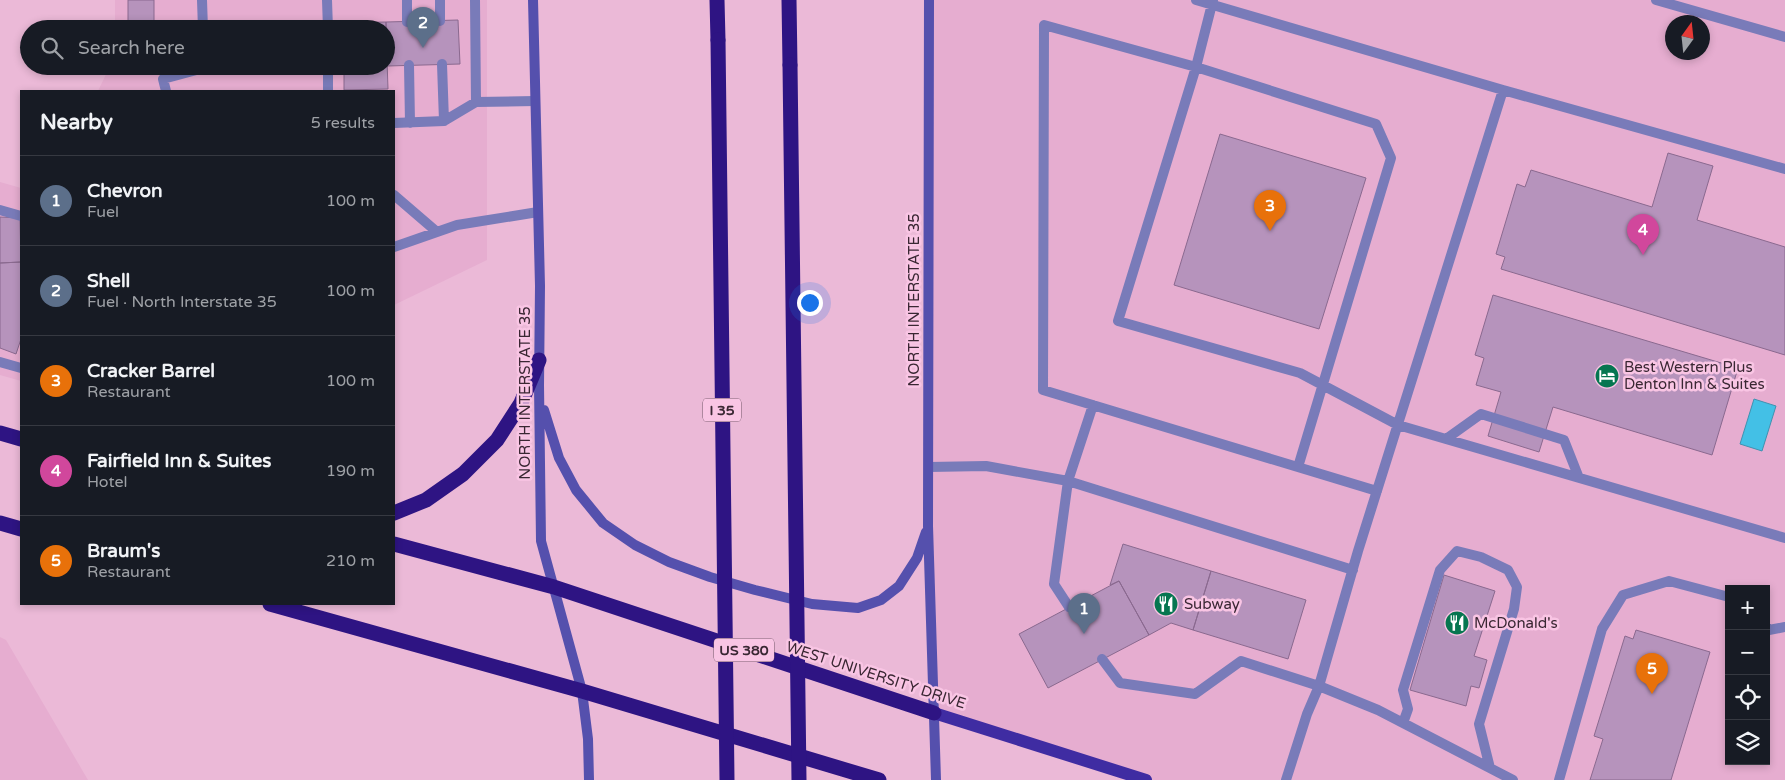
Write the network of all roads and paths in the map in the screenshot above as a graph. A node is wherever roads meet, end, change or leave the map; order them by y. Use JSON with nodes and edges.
{"nodes":[{"id":1,"x":202,"y":0,"type":"edge"},
{"id":2,"x":327,"y":0,"type":"edge"},
{"id":3,"x":407,"y":0,"type":"edge"},
{"id":4,"x":440,"y":0,"type":"edge"},
{"id":5,"x":475,"y":0,"type":"edge"},
{"id":6,"x":533,"y":0,"type":"edge"},
{"id":7,"x":717,"y":0,"type":"edge"},
{"id":8,"x":789,"y":0,"type":"edge"},
{"id":9,"x":929,"y":0,"type":"edge"},
{"id":10,"x":1196,"y":0,"type":"edge"},
{"id":11,"x":1656,"y":0,"type":"edge"},
{"id":12,"x":1212,"y":2,"type":"edge"},
{"id":13,"x":203,"y":20,"type":"edge"},
{"id":14,"x":328,"y":20,"type":"edge"},
{"id":15,"x":440,"y":21,"type":"dead end"},
{"id":16,"x":407,"y":22,"type":"dead end"},
{"id":17,"x":1785,"y":37,"type":"edge"},
{"id":18,"x":442,"y":64,"type":"dead end"},
{"id":19,"x":409,"y":65,"type":"dead end"},
{"id":20,"x":1196,"y":67,"type":"junction"},
{"id":21,"x":178,"y":75,"type":"edge"},
{"id":22,"x":328,"y":75,"type":"edge"},
{"id":23,"x":166,"y":90,"type":"edge"},
{"id":24,"x":328,"y":90,"type":"edge"},
{"id":25,"x":1503,"y":90,"type":"junction"},
{"id":26,"x":535,"y":101,"type":"junction"},
{"id":27,"x":476,"y":102,"type":"junction"},
{"id":28,"x":444,"y":121,"type":"junction"},
{"id":29,"x":395,"y":123,"type":"edge"},
{"id":30,"x":410,"y":124,"type":"junction"},
{"id":31,"x":1785,"y":169,"type":"edge"},
{"id":32,"x":395,"y":196,"type":"edge"},
{"id":33,"x":0,"y":210,"type":"edge"},
{"id":34,"x":538,"y":212,"type":"junction"},
{"id":35,"x":20,"y":216,"type":"edge"},
{"id":36,"x":437,"y":232,"type":"junction"},
{"id":37,"x":395,"y":247,"type":"edge"},
{"id":38,"x":539,"y":360,"type":"junction"},
{"id":39,"x":0,"y":362,"type":"edge"},
{"id":40,"x":20,"y":368,"type":"edge"},
{"id":41,"x":1322,"y":384,"type":"junction"},
{"id":42,"x":539,"y":385,"type":"junction"},
{"id":43,"x":1093,"y":405,"type":"junction"},
{"id":44,"x":1398,"y":425,"type":"junction"},
{"id":45,"x":0,"y":433,"type":"edge"},
{"id":46,"x":20,"y":439,"type":"edge"},
{"id":47,"x":1446,"y":439,"type":"junction"},
{"id":48,"x":929,"y":467,"type":"junction"},
{"id":49,"x":1298,"y":467,"type":"junction"},
{"id":50,"x":1579,"y":478,"type":"junction"},
{"id":51,"x":1068,"y":482,"type":"junction"},
{"id":52,"x":1377,"y":491,"type":"junction"},
{"id":53,"x":395,"y":512,"type":"edge"},
{"id":54,"x":0,"y":523,"type":"edge"},
{"id":55,"x":928,"y":526,"type":"junction"},
{"id":56,"x":20,"y":529,"type":"edge"},
{"id":57,"x":1785,"y":538,"type":"edge"},
{"id":58,"x":395,"y":544,"type":"edge"},
{"id":59,"x":1353,"y":570,"type":"junction"},
{"id":60,"x":554,"y":587,"type":"junction"},
{"id":61,"x":1725,"y":596,"type":"edge"},
{"id":62,"x":274,"y":605,"type":"edge"},
{"id":63,"x":1069,"y":607,"type":"dead end"},
{"id":64,"x":1785,"y":626,"type":"edge"},
{"id":65,"x":1770,"y":630,"type":"edge"},
{"id":66,"x":1102,"y":659,"type":"dead end"},
{"id":67,"x":1319,"y":686,"type":"junction"},
{"id":68,"x":582,"y":691,"type":"junction"},
{"id":69,"x":934,"y":713,"type":"junction"},
{"id":70,"x":1403,"y":722,"type":"junction"},
{"id":71,"x":1490,"y":768,"type":"junction"},
{"id":72,"x":590,"y":780,"type":"edge"},
{"id":73,"x":727,"y":780,"type":"edge"},
{"id":74,"x":799,"y":780,"type":"edge"},
{"id":75,"x":879,"y":780,"type":"edge"},
{"id":76,"x":936,"y":780,"type":"edge"},
{"id":77,"x":1146,"y":780,"type":"edge"},
{"id":78,"x":1286,"y":780,"type":"edge"},
{"id":79,"x":1513,"y":780,"type":"edge"},
{"id":80,"x":1559,"y":780,"type":"edge"}],
"edges":[{"from":1,"to":13,"type":"lane"},
{"from":2,"to":14,"type":"lane"},
{"from":3,"to":16,"type":"lane"},
{"from":4,"to":15,"type":"lane"},
{"from":5,"to":27,"type":"lane"},
{"from":6,"to":26,"type":"main road","name":"NORTH INTERSTATE 35"},
{"from":7,"to":73,"type":"highway","number":"I 35","bridge":true},
{"from":8,"to":74,"type":"highway","bridge":true},
{"from":9,"to":48,"type":"main road","name":"NORTH INTERSTATE 35"},
{"from":10,"to":12,"type":"lane"},
{"from":11,"to":17,"type":"lane"},
{"from":12,"to":20,"type":"lane"},
{"from":12,"to":25,"type":"lane"},
{"from":18,"to":28,"type":"lane"},
{"from":19,"to":30,"type":"lane"},
{"from":20,"to":41,"type":"lane"},
{"from":20,"to":41,"type":"lane"},
{"from":20,"to":43,"type":"lane"},
{"from":21,"to":23,"type":"lane"},
{"from":22,"to":24,"type":"lane"},
{"from":25,"to":31,"type":"lane"},
{"from":25,"to":44,"type":"lane"},
{"from":26,"to":27,"type":"lane"},
{"from":26,"to":34,"type":"main road","name":"NORTH INTERSTATE 35"},
{"from":27,"to":28,"type":"lane"},
{"from":28,"to":30,"type":"lane"},
{"from":29,"to":30,"type":"lane"},
{"from":32,"to":36,"type":"lane"},
{"from":33,"to":35,"type":"lane"},
{"from":34,"to":36,"type":"lane"},
{"from":34,"to":38,"type":"main road","name":"NORTH INTERSTATE 35"},
{"from":36,"to":37,"type":"lane"},
{"from":38,"to":42,"type":"main road","name":"NORTH INTERSTATE 35"},
{"from":38,"to":53,"type":"highway"},
{"from":39,"to":40,"type":"lane"},
{"from":41,"to":44,"type":"lane"},
{"from":41,"to":49,"type":"lane"},
{"from":42,"to":55,"type":"main road"},
{"from":42,"to":60,"type":"main road","name":"NORTH INTERSTATE 35"},
{"from":43,"to":49,"type":"lane"},
{"from":43,"to":51,"type":"lane"},
{"from":44,"to":47,"type":"lane"},
{"from":44,"to":52,"type":"lane"},
{"from":45,"to":46,"type":"highway"},
{"from":47,"to":50,"type":"lane"},
{"from":47,"to":50,"type":"lane"},
{"from":48,"to":51,"type":"lane"},
{"from":48,"to":55,"type":"main road","name":"NORTH INTERSTATE 35"},
{"from":49,"to":52,"type":"lane"},
{"from":50,"to":57,"type":"lane"},
{"from":51,"to":59,"type":"lane"},
{"from":51,"to":63,"type":"lane"},
{"from":52,"to":59,"type":"lane"},
{"from":54,"to":56,"type":"highway"},
{"from":55,"to":69,"type":"main road","name":"NORTH INTERSTATE 35"},
{"from":58,"to":60,"type":"highway","name":"WEST UNIVERSITY DRIVE","number":"US 380"},
{"from":59,"to":67,"type":"lane"},
{"from":60,"to":68,"type":"main road","name":"NORTH INTERSTATE 35"},
{"from":60,"to":69,"type":"highway","name":"WEST UNIVERSITY DRIVE","number":"US 380"},
{"from":61,"to":80,"type":"lane"},
{"from":62,"to":68,"type":"highway"},
{"from":64,"to":65,"type":"lane"},
{"from":66,"to":67,"type":"lane"},
{"from":67,"to":70,"type":"lane"},
{"from":67,"to":78,"type":"lane"},
{"from":68,"to":72,"type":"main road","name":"NORTH INTERSTATE 35"},
{"from":68,"to":75,"type":"highway"},
{"from":69,"to":76,"type":"main road","name":"NORTH INTERSTATE 35"},
{"from":69,"to":77,"type":"main road","name":"WEST UNIVERSITY DRIVE","number":"US 380"},
{"from":70,"to":71,"type":"lane"},
{"from":70,"to":71,"type":"lane"},
{"from":71,"to":79,"type":"lane"}]}
